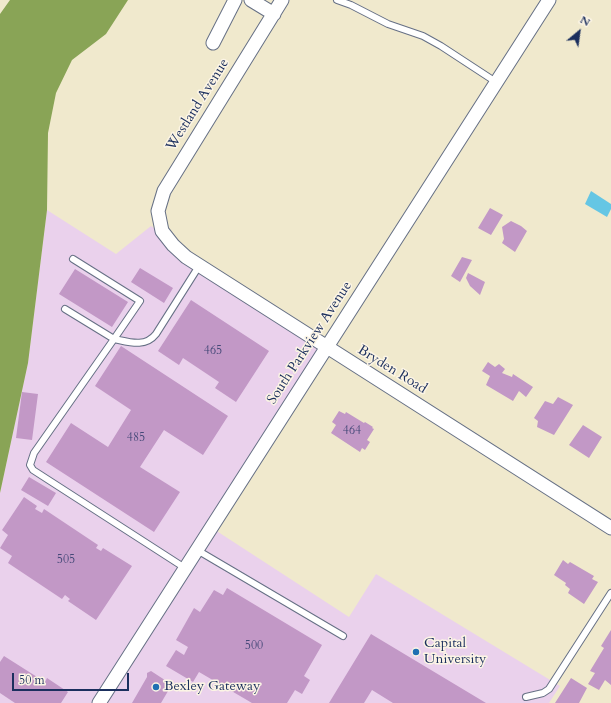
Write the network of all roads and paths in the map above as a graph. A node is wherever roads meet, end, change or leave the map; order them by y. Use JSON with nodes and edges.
{"nodes":[{"id":1,"x":235,"y":0,"type":"edge"},
{"id":2,"x":251,"y":0,"type":"edge"},
{"id":3,"x":282,"y":0,"type":"edge"},
{"id":4,"x":337,"y":0,"type":"edge"},
{"id":5,"x":548,"y":0,"type":"edge"},
{"id":6,"x":274,"y":14,"type":"junction"},
{"id":7,"x":213,"y":43,"type":"dead end"},
{"id":8,"x":496,"y":82,"type":"junction"},
{"id":9,"x":162,"y":231,"type":"joint"},
{"id":10,"x":73,"y":259,"type":"dead end"},
{"id":11,"x":199,"y":266,"type":"junction"},
{"id":12,"x":65,"y":308,"type":"dead end"},
{"id":13,"x":114,"y":340,"type":"junction"},
{"id":14,"x":326,"y":348,"type":"junction"},
{"id":15,"x":611,"y":528,"type":"edge"},
{"id":16,"x":197,"y":550,"type":"junction"},
{"id":17,"x":185,"y":568,"type":"junction"},
{"id":18,"x":611,"y":593,"type":"edge"},
{"id":19,"x":343,"y":636,"type":"dead end"},
{"id":20,"x":526,"y":698,"type":"dead end"},
{"id":21,"x":99,"y":703,"type":"edge"}],
"edges":[{"from":1,"to":7,"type":"street"},
{"from":2,"to":6,"type":"street"},
{"from":3,"to":6,"type":"street","name":"Westland Avenue"},
{"from":4,"to":8,"type":"lane"},
{"from":5,"to":8,"type":"street","name":"South Parkview Avenue"},
{"from":6,"to":9,"type":"street","name":"Westland Avenue"},
{"from":8,"to":14,"type":"street","name":"South Parkview Avenue"},
{"from":9,"to":11,"type":"street","name":"Bryden Road"},
{"from":10,"to":13,"type":"lane"},
{"from":11,"to":13,"type":"lane"},
{"from":11,"to":14,"type":"street","name":"Bryden Road"},
{"from":12,"to":13,"type":"lane"},
{"from":13,"to":17,"type":"lane"},
{"from":14,"to":15,"type":"street","name":"Bryden Road"},
{"from":14,"to":16,"type":"street","name":"South Parkview Avenue"},
{"from":16,"to":17,"type":"street","name":"South Parkview Avenue"},
{"from":16,"to":19,"type":"lane"},
{"from":17,"to":21,"type":"street","name":"South Parkview Avenue"},
{"from":18,"to":20,"type":"lane"}]}
